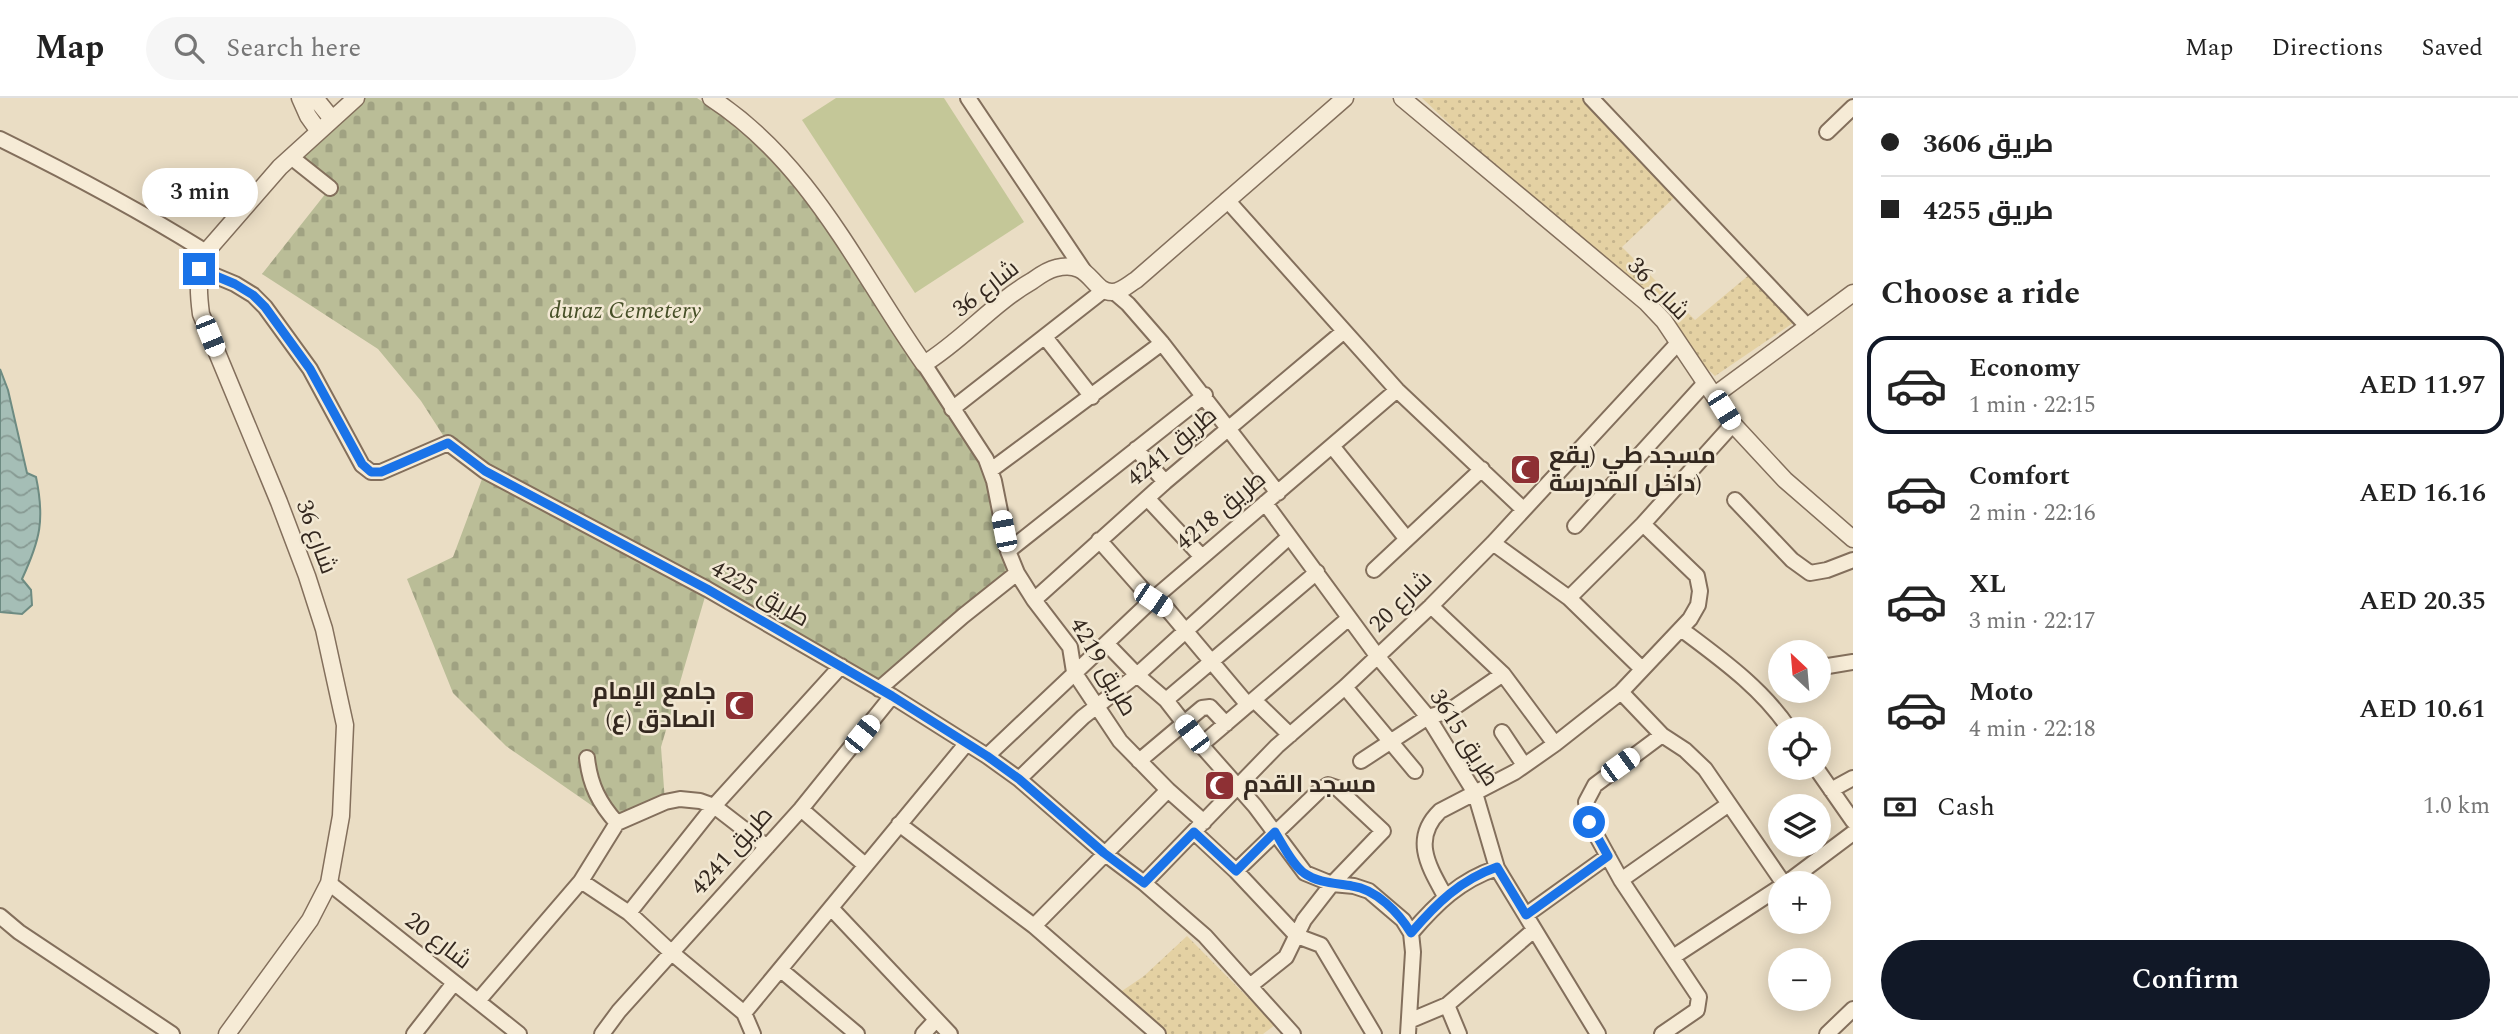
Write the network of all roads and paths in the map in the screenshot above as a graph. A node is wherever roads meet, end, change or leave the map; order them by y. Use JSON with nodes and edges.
{"nodes":[{"id":1,"x":300,"y":98,"type":"edge"},
{"id":2,"x":315,"y":98,"type":"edge"},
{"id":3,"x":356,"y":98,"type":"edge"},
{"id":4,"x":711,"y":98,"type":"edge"},
{"id":5,"x":968,"y":98,"type":"edge"},
{"id":6,"x":1402,"y":98,"type":"edge"},
{"id":7,"x":1591,"y":98,"type":"edge"},
{"id":8,"x":1335,"y":101,"type":"edge"},
{"id":9,"x":1853,"y":107,"type":"edge"},
{"id":10,"x":332,"y":119,"type":"junction"},
{"id":11,"x":318,"y":130,"type":"junction"},
{"id":12,"x":1827,"y":132,"type":"dead end"},
{"id":13,"x":0,"y":139,"type":"edge"},
{"id":14,"x":290,"y":157,"type":"junction"},
{"id":15,"x":330,"y":188,"type":"dead end"},
{"id":16,"x":1227,"y":200,"type":"junction"},
{"id":17,"x":206,"y":253,"type":"junction"},
{"id":18,"x":199,"y":269,"type":"junction"},
{"id":19,"x":1084,"y":271,"type":"junction"},
{"id":20,"x":1109,"y":291,"type":"junction"},
{"id":21,"x":1853,"y":293,"type":"edge"},
{"id":22,"x":1808,"y":327,"type":"junction"},
{"id":23,"x":1343,"y":332,"type":"junction"},
{"id":24,"x":1045,"y":337,"type":"junction"},
{"id":25,"x":1163,"y":343,"type":"junction"},
{"id":26,"x":1678,"y":343,"type":"junction"},
{"id":27,"x":924,"y":364,"type":"junction"},
{"id":28,"x":1710,"y":389,"type":"junction"},
{"id":29,"x":1397,"y":390,"type":"junction"},
{"id":30,"x":1205,"y":395,"type":"junction"},
{"id":31,"x":1093,"y":397,"type":"junction"},
{"id":32,"x":952,"y":409,"type":"junction"},
{"id":33,"x":1733,"y":424,"type":"junction"},
{"id":34,"x":1229,"y":428,"type":"junction"},
{"id":35,"x":1332,"y":446,"type":"junction"},
{"id":36,"x":1136,"y":449,"type":"junction"},
{"id":37,"x":1482,"y":469,"type":"junction"},
{"id":38,"x":991,"y":470,"type":"junction"},
{"id":39,"x":1165,"y":482,"type":"junction"},
{"id":40,"x":1278,"y":492,"type":"junction"},
{"id":41,"x":1147,"y":498,"type":"junction"},
{"id":42,"x":1735,"y":500,"type":"dead end"},
{"id":43,"x":1265,"y":503,"type":"junction"},
{"id":44,"x":1523,"y":509,"type":"junction"},
{"id":45,"x":1643,"y":524,"type":"junction"},
{"id":46,"x":1575,"y":526,"type":"dead end"},
{"id":47,"x":1289,"y":537,"type":"junction"},
{"id":48,"x":1406,"y":538,"type":"junction"},
{"id":49,"x":1853,"y":539,"type":"edge"},
{"id":50,"x":1099,"y":540,"type":"junction"},
{"id":51,"x":1493,"y":543,"type":"junction"},
{"id":52,"x":1008,"y":551,"type":"junction"},
{"id":53,"x":1202,"y":557,"type":"junction"},
{"id":54,"x":1853,"y":560,"type":"edge"},
{"id":55,"x":1374,"y":569,"type":"dead end"},
{"id":56,"x":1317,"y":572,"type":"junction"},
{"id":57,"x":1017,"y":573,"type":"junction"},
{"id":58,"x":1569,"y":598,"type":"junction"},
{"id":59,"x":1034,"y":600,"type":"junction"},
{"id":60,"x":1153,"y":600,"type":"junction"},
{"id":61,"x":1432,"y":606,"type":"junction"},
{"id":62,"x":1349,"y":618,"type":"junction"},
{"id":63,"x":1681,"y":629,"type":"junction"},
{"id":64,"x":1186,"y":632,"type":"junction"},
{"id":65,"x":1107,"y":644,"type":"junction"},
{"id":66,"x":1378,"y":657,"type":"junction"},
{"id":67,"x":1211,"y":660,"type":"junction"},
{"id":68,"x":1853,"y":662,"type":"edge"},
{"id":69,"x":841,"y":666,"type":"junction"},
{"id":70,"x":1831,"y":666,"type":"edge"},
{"id":71,"x":1642,"y":669,"type":"junction"},
{"id":72,"x":1074,"y":672,"type":"junction"},
{"id":73,"x":1503,"y":674,"type":"junction"},
{"id":74,"x":1137,"y":675,"type":"junction"},
{"id":75,"x":1345,"y":687,"type":"junction"},
{"id":76,"x":886,"y":692,"type":"junction"},
{"id":77,"x":1622,"y":692,"type":"junction"},
{"id":78,"x":1166,"y":700,"type":"junction"},
{"id":79,"x":1251,"y":702,"type":"junction"},
{"id":80,"x":1097,"y":707,"type":"junction"},
{"id":81,"x":1428,"y":717,"type":"junction"},
{"id":82,"x":1782,"y":717,"type":"edge"},
{"id":83,"x":1184,"y":722,"type":"junction"},
{"id":84,"x":1226,"y":724,"type":"junction"},
{"id":85,"x":1502,"y":732,"type":"dead end"},
{"id":86,"x":1290,"y":735,"type":"junction"},
{"id":87,"x":1662,"y":735,"type":"junction"},
{"id":88,"x":1389,"y":743,"type":"junction"},
{"id":89,"x":966,"y":744,"type":"junction"},
{"id":90,"x":1555,"y":744,"type":"junction"},
{"id":91,"x":1201,"y":745,"type":"junction"},
{"id":92,"x":987,"y":756,"type":"junction"},
{"id":93,"x":587,"y":758,"type":"dead end"},
{"id":94,"x":1139,"y":761,"type":"junction"},
{"id":95,"x":1361,"y":761,"type":"dead end"},
{"id":96,"x":1524,"y":765,"type":"junction"},
{"id":97,"x":1415,"y":771,"type":"dead end"},
{"id":98,"x":1853,"y":778,"type":"edge"},
{"id":99,"x":1019,"y":779,"type":"junction"},
{"id":100,"x":1824,"y":780,"type":"edge"},
{"id":101,"x":1238,"y":786,"type":"junction"},
{"id":102,"x":1168,"y":790,"type":"junction"},
{"id":103,"x":1831,"y":790,"type":"junction"},
{"id":104,"x":1475,"y":793,"type":"junction"},
{"id":105,"x":1729,"y":804,"type":"junction"},
{"id":106,"x":714,"y":806,"type":"junction"},
{"id":107,"x":801,"y":809,"type":"junction"},
{"id":108,"x":1853,"y":821,"type":"edge"},
{"id":109,"x":617,"y":823,"type":"junction"},
{"id":110,"x":899,"y":824,"type":"junction"},
{"id":111,"x":1199,"y":827,"type":"junction"},
{"id":112,"x":1275,"y":832,"type":"junction"},
{"id":113,"x":1853,"y":833,"type":"edge"},
{"id":114,"x":767,"y":847,"type":"junction"},
{"id":115,"x":1104,"y":853,"type":"junction"},
{"id":116,"x":1608,"y":856,"type":"junction"},
{"id":117,"x":865,"y":865,"type":"junction"},
{"id":118,"x":1497,"y":867,"type":"junction"},
{"id":119,"x":1236,"y":871,"type":"junction"},
{"id":120,"x":1776,"y":871,"type":"edge"},
{"id":121,"x":1802,"y":871,"type":"edge"},
{"id":122,"x":1621,"y":880,"type":"junction"},
{"id":123,"x":581,"y":881,"type":"junction"},
{"id":124,"x":329,"y":883,"type":"junction"},
{"id":125,"x":1144,"y":883,"type":"junction"},
{"id":126,"x":1332,"y":884,"type":"junction"},
{"id":127,"x":1768,"y":895,"type":"edge"},
{"id":128,"x":1445,"y":896,"type":"junction"},
{"id":129,"x":831,"y":908,"type":"junction"},
{"id":130,"x":629,"y":913,"type":"junction"},
{"id":131,"x":1526,"y":915,"type":"junction"},
{"id":132,"x":0,"y":916,"type":"edge"},
{"id":133,"x":1034,"y":926,"type":"junction"},
{"id":134,"x":1534,"y":930,"type":"junction"},
{"id":135,"x":1411,"y":933,"type":"junction"},
{"id":136,"x":1297,"y":936,"type":"junction"},
{"id":137,"x":672,"y":953,"type":"junction"},
{"id":138,"x":1673,"y":957,"type":"junction"},
{"id":139,"x":781,"y":970,"type":"junction"},
{"id":140,"x":454,"y":982,"type":"junction"},
{"id":141,"x":1251,"y":985,"type":"junction"},
{"id":142,"x":478,"y":1001,"type":"junction"},
{"id":143,"x":1447,"y":1005,"type":"junction"},
{"id":144,"x":1853,"y":1009,"type":"edge"},
{"id":145,"x":744,"y":1013,"type":"junction"},
{"id":146,"x":936,"y":1020,"type":"junction"},
{"id":147,"x":1683,"y":1027,"type":"edge"},
{"id":148,"x":1408,"y":1028,"type":"edge"},
{"id":149,"x":1835,"y":1031,"type":"edge"},
{"id":150,"x":172,"y":1034,"type":"edge"},
{"id":151,"x":227,"y":1034,"type":"edge"},
{"id":152,"x":414,"y":1034,"type":"edge"},
{"id":153,"x":519,"y":1034,"type":"edge"},
{"id":154,"x":602,"y":1034,"type":"edge"},
{"id":155,"x":752,"y":1034,"type":"edge"},
{"id":156,"x":857,"y":1034,"type":"edge"},
{"id":157,"x":923,"y":1034,"type":"edge"},
{"id":158,"x":950,"y":1034,"type":"edge"},
{"id":159,"x":1158,"y":1034,"type":"edge"},
{"id":160,"x":1293,"y":1034,"type":"edge"},
{"id":161,"x":1374,"y":1034,"type":"edge"},
{"id":162,"x":1459,"y":1034,"type":"edge"},
{"id":163,"x":1598,"y":1034,"type":"edge"},
{"id":164,"x":1662,"y":1034,"type":"edge"}],
"edges":[{"from":1,"to":11,"type":"street"},
{"from":2,"to":10,"type":"street"},
{"from":3,"to":10,"type":"street","name":"شارع 36"},
{"from":4,"to":27,"type":"street"},
{"from":5,"to":19,"type":"street"},
{"from":6,"to":26,"type":"street","name":"شارع 36"},
{"from":7,"to":22,"type":"street"},
{"from":8,"to":16,"type":"street"},
{"from":9,"to":12,"type":"street"},
{"from":10,"to":11,"type":"street","name":"شارع 36"},
{"from":11,"to":14,"type":"street","name":"شارع 36"},
{"from":13,"to":17,"type":"street"},
{"from":14,"to":15,"type":"street"},
{"from":14,"to":17,"type":"street","name":"شارع 36"},
{"from":16,"to":20,"type":"street"},
{"from":16,"to":23,"type":"street"},
{"from":17,"to":18,"type":"street","name":"شارع 36"},
{"from":18,"to":69,"type":"street","name":"طريق 4225"},
{"from":18,"to":124,"type":"street","name":"شارع 36"},
{"from":19,"to":20,"type":"street"},
{"from":19,"to":27,"type":"street","name":"شارع 36"},
{"from":20,"to":24,"type":"street"},
{"from":20,"to":25,"type":"street"},
{"from":21,"to":22,"type":"street"},
{"from":22,"to":28,"type":"street"},
{"from":23,"to":29,"type":"street"},
{"from":23,"to":34,"type":"street","name":"طريق 4241"},
{"from":24,"to":31,"type":"street"},
{"from":24,"to":32,"type":"street"},
{"from":25,"to":30,"type":"street"},
{"from":25,"to":31,"type":"street"},
{"from":26,"to":28,"type":"street","name":"شارع 36"},
{"from":26,"to":44,"type":"street","name":"شارع 20"},
{"from":27,"to":32,"type":"street","name":"طريق 4219"},
{"from":28,"to":33,"type":"street","name":"شارع 36"},
{"from":28,"to":46,"type":"street"},
{"from":29,"to":35,"type":"street","name":"طريق 4218"},
{"from":29,"to":37,"type":"street"},
{"from":30,"to":34,"type":"street"},
{"from":30,"to":36,"type":"street"},
{"from":31,"to":38,"type":"street"},
{"from":32,"to":38,"type":"street","name":"طريق 4219"},
{"from":33,"to":45,"type":"street"},
{"from":33,"to":49,"type":"street","name":"شارع 36"},
{"from":34,"to":39,"type":"street","name":"طريق 4241"},
{"from":34,"to":40,"type":"street"},
{"from":35,"to":40,"type":"street","name":"طريق 4218"},
{"from":35,"to":48,"type":"street"},
{"from":36,"to":39,"type":"street"},
{"from":36,"to":52,"type":"street"},
{"from":37,"to":44,"type":"street"},
{"from":37,"to":48,"type":"street"},
{"from":38,"to":52,"type":"street","name":"طريق 4219"},
{"from":39,"to":41,"type":"street","name":"طريق 4241"},
{"from":40,"to":43,"type":"street","name":"طريق 4218"},
{"from":41,"to":50,"type":"street","name":"طريق 4241"},
{"from":41,"to":53,"type":"street"},
{"from":42,"to":54,"type":"street"},
{"from":43,"to":47,"type":"street","name":"طريق 3615"},
{"from":43,"to":53,"type":"street","name":"طريق 4218"},
{"from":44,"to":51,"type":"street","name":"شارع 20"},
{"from":45,"to":58,"type":"street"},
{"from":45,"to":63,"type":"street"},
{"from":47,"to":56,"type":"street","name":"طريق 3615"},
{"from":47,"to":64,"type":"street"},
{"from":48,"to":55,"type":"street"},
{"from":50,"to":59,"type":"street","name":"طريق 4241"},
{"from":50,"to":60,"type":"street"},
{"from":51,"to":58,"type":"street"},
{"from":51,"to":61,"type":"street","name":"شارع 20"},
{"from":52,"to":57,"type":"street","name":"طريق 4219"},
{"from":53,"to":60,"type":"street","name":"طريق 4218"},
{"from":56,"to":62,"type":"street","name":"طريق 3615"},
{"from":56,"to":67,"type":"street"},
{"from":57,"to":59,"type":"street","name":"طريق 4219"},
{"from":57,"to":76,"type":"street","name":"طريق 4241"},
{"from":58,"to":71,"type":"street"},
{"from":59,"to":72,"type":"street","name":"طريق 4219"},
{"from":60,"to":64,"type":"street"},
{"from":60,"to":65,"type":"street","name":"طريق 4218"},
{"from":61,"to":66,"type":"street","name":"شارع 20"},
{"from":61,"to":73,"type":"street"},
{"from":62,"to":66,"type":"street","name":"طريق 3615"},
{"from":62,"to":79,"type":"street"},
{"from":63,"to":71,"type":"street"},
{"from":63,"to":82,"type":"street"},
{"from":64,"to":67,"type":"street"},
{"from":64,"to":74,"type":"street"},
{"from":65,"to":72,"type":"street","name":"طريق 4218"},
{"from":65,"to":74,"type":"street"},
{"from":66,"to":75,"type":"street","name":"شارع 20"},
{"from":66,"to":81,"type":"street","name":"طريق 3615"},
{"from":67,"to":78,"type":"street"},
{"from":67,"to":79,"type":"street"},
{"from":68,"to":70,"type":"street"},
{"from":69,"to":76,"type":"street","name":"طريق 4225"},
{"from":69,"to":106,"type":"street"},
{"from":71,"to":77,"type":"street"},
{"from":72,"to":80,"type":"street","name":"طريق 4219"},
{"from":72,"to":92,"type":"street","name":"طريق 4218"},
{"from":73,"to":81,"type":"street"},
{"from":73,"to":90,"type":"street"},
{"from":74,"to":78,"type":"street"},
{"from":74,"to":80,"type":"street"},
{"from":75,"to":86,"type":"street","name":"شارع 20"},
{"from":75,"to":88,"type":"street"},
{"from":76,"to":89,"type":"street","name":"طريق 4225"},
{"from":76,"to":107,"type":"street","name":"طريق 4241"},
{"from":77,"to":87,"type":"street"},
{"from":77,"to":90,"type":"street"},
{"from":78,"to":83,"type":"street"},
{"from":79,"to":84,"type":"street"},
{"from":79,"to":86,"type":"street"},
{"from":80,"to":94,"type":"street","name":"طريق 4219"},
{"from":80,"to":99,"type":"street"},
{"from":81,"to":88,"type":"street"},
{"from":81,"to":104,"type":"street","name":"طريق 3615"},
{"from":83,"to":84,"type":"street"},
{"from":83,"to":91,"type":"street"},
{"from":83,"to":94,"type":"street"},
{"from":84,"to":91,"type":"street"},
{"from":85,"to":96,"type":"street"},
{"from":86,"to":101,"type":"street","name":"شارع 20"},
{"from":87,"to":105,"type":"street"},
{"from":87,"to":116,"type":"street"},
{"from":88,"to":95,"type":"street"},
{"from":88,"to":97,"type":"street"},
{"from":89,"to":92,"type":"street","name":"طريق 4225"},
{"from":89,"to":110,"type":"street"},
{"from":90,"to":96,"type":"street"},
{"from":91,"to":101,"type":"street"},
{"from":92,"to":99,"type":"street","name":"طريق 4225"},
{"from":93,"to":109,"type":"street"},
{"from":94,"to":102,"type":"street","name":"طريق 4219"},
{"from":96,"to":104,"type":"street"},
{"from":98,"to":103,"type":"street"},
{"from":99,"to":115,"type":"street","name":"طريق 4225"},
{"from":100,"to":103,"type":"street"},
{"from":101,"to":111,"type":"street","name":"شارع 20"},
{"from":101,"to":112,"type":"street"},
{"from":102,"to":111,"type":"street","name":"طريق 4219"},
{"from":102,"to":115,"type":"street"},
{"from":103,"to":108,"type":"street"},
{"from":104,"to":118,"type":"street","name":"طريق 3615"},
{"from":104,"to":128,"type":"street"},
{"from":105,"to":120,"type":"street"},
{"from":105,"to":122,"type":"street"},
{"from":106,"to":109,"type":"street"},
{"from":106,"to":114,"type":"street"},
{"from":106,"to":130,"type":"street"},
{"from":107,"to":114,"type":"street","name":"طريق 4241"},
{"from":107,"to":117,"type":"street"},
{"from":109,"to":123,"type":"street"},
{"from":110,"to":117,"type":"street"},
{"from":110,"to":133,"type":"street"},
{"from":111,"to":119,"type":"street","name":"طريق 4219"},
{"from":111,"to":125,"type":"street","name":"شارع 20"},
{"from":112,"to":119,"type":"street"},
{"from":112,"to":126,"type":"street"},
{"from":112,"to":126,"type":"street"},
{"from":113,"to":121,"type":"street"},
{"from":114,"to":137,"type":"street","name":"طريق 4241"},
{"from":115,"to":125,"type":"street","name":"طريق 4225"},
{"from":115,"to":133,"type":"street"},
{"from":116,"to":122,"type":"street"},
{"from":116,"to":131,"type":"street"},
{"from":117,"to":129,"type":"street"},
{"from":118,"to":128,"type":"street"},
{"from":118,"to":131,"type":"street","name":"طريق 3615"},
{"from":119,"to":136,"type":"street","name":"طريق 4219"},
{"from":122,"to":138,"type":"street"},
{"from":123,"to":130,"type":"street"},
{"from":123,"to":142,"type":"street"},
{"from":124,"to":140,"type":"street","name":"شارع 20"},
{"from":124,"to":151,"type":"street","name":"شارع 36"},
{"from":125,"to":141,"type":"street","name":"طريق 4225"},
{"from":126,"to":135,"type":"street"},
{"from":126,"to":136,"type":"street"},
{"from":127,"to":138,"type":"street"},
{"from":128,"to":135,"type":"street"},
{"from":129,"to":139,"type":"street"},
{"from":129,"to":146,"type":"street"},
{"from":130,"to":137,"type":"street"},
{"from":131,"to":134,"type":"street","name":"طريق 3615"},
{"from":132,"to":150,"type":"street"},
{"from":133,"to":159,"type":"street"},
{"from":134,"to":143,"type":"street"},
{"from":134,"to":163,"type":"street","name":"طريق 3615"},
{"from":135,"to":148,"type":"street"},
{"from":136,"to":141,"type":"street"},
{"from":136,"to":161,"type":"street","name":"طريق 4219"},
{"from":137,"to":145,"type":"street"},
{"from":137,"to":154,"type":"street","name":"طريق 4241"},
{"from":138,"to":147,"type":"street"},
{"from":139,"to":145,"type":"street"},
{"from":139,"to":156,"type":"street"},
{"from":140,"to":142,"type":"street","name":"شارع 20"},
{"from":140,"to":152,"type":"street"},
{"from":141,"to":160,"type":"street","name":"طريق 4225"},
{"from":142,"to":153,"type":"street","name":"شارع 20"},
{"from":143,"to":148,"type":"street"},
{"from":143,"to":162,"type":"street"},
{"from":144,"to":149,"type":"street"},
{"from":145,"to":155,"type":"street"},
{"from":146,"to":157,"type":"street"},
{"from":146,"to":158,"type":"street"},
{"from":147,"to":164,"type":"street"}]}
